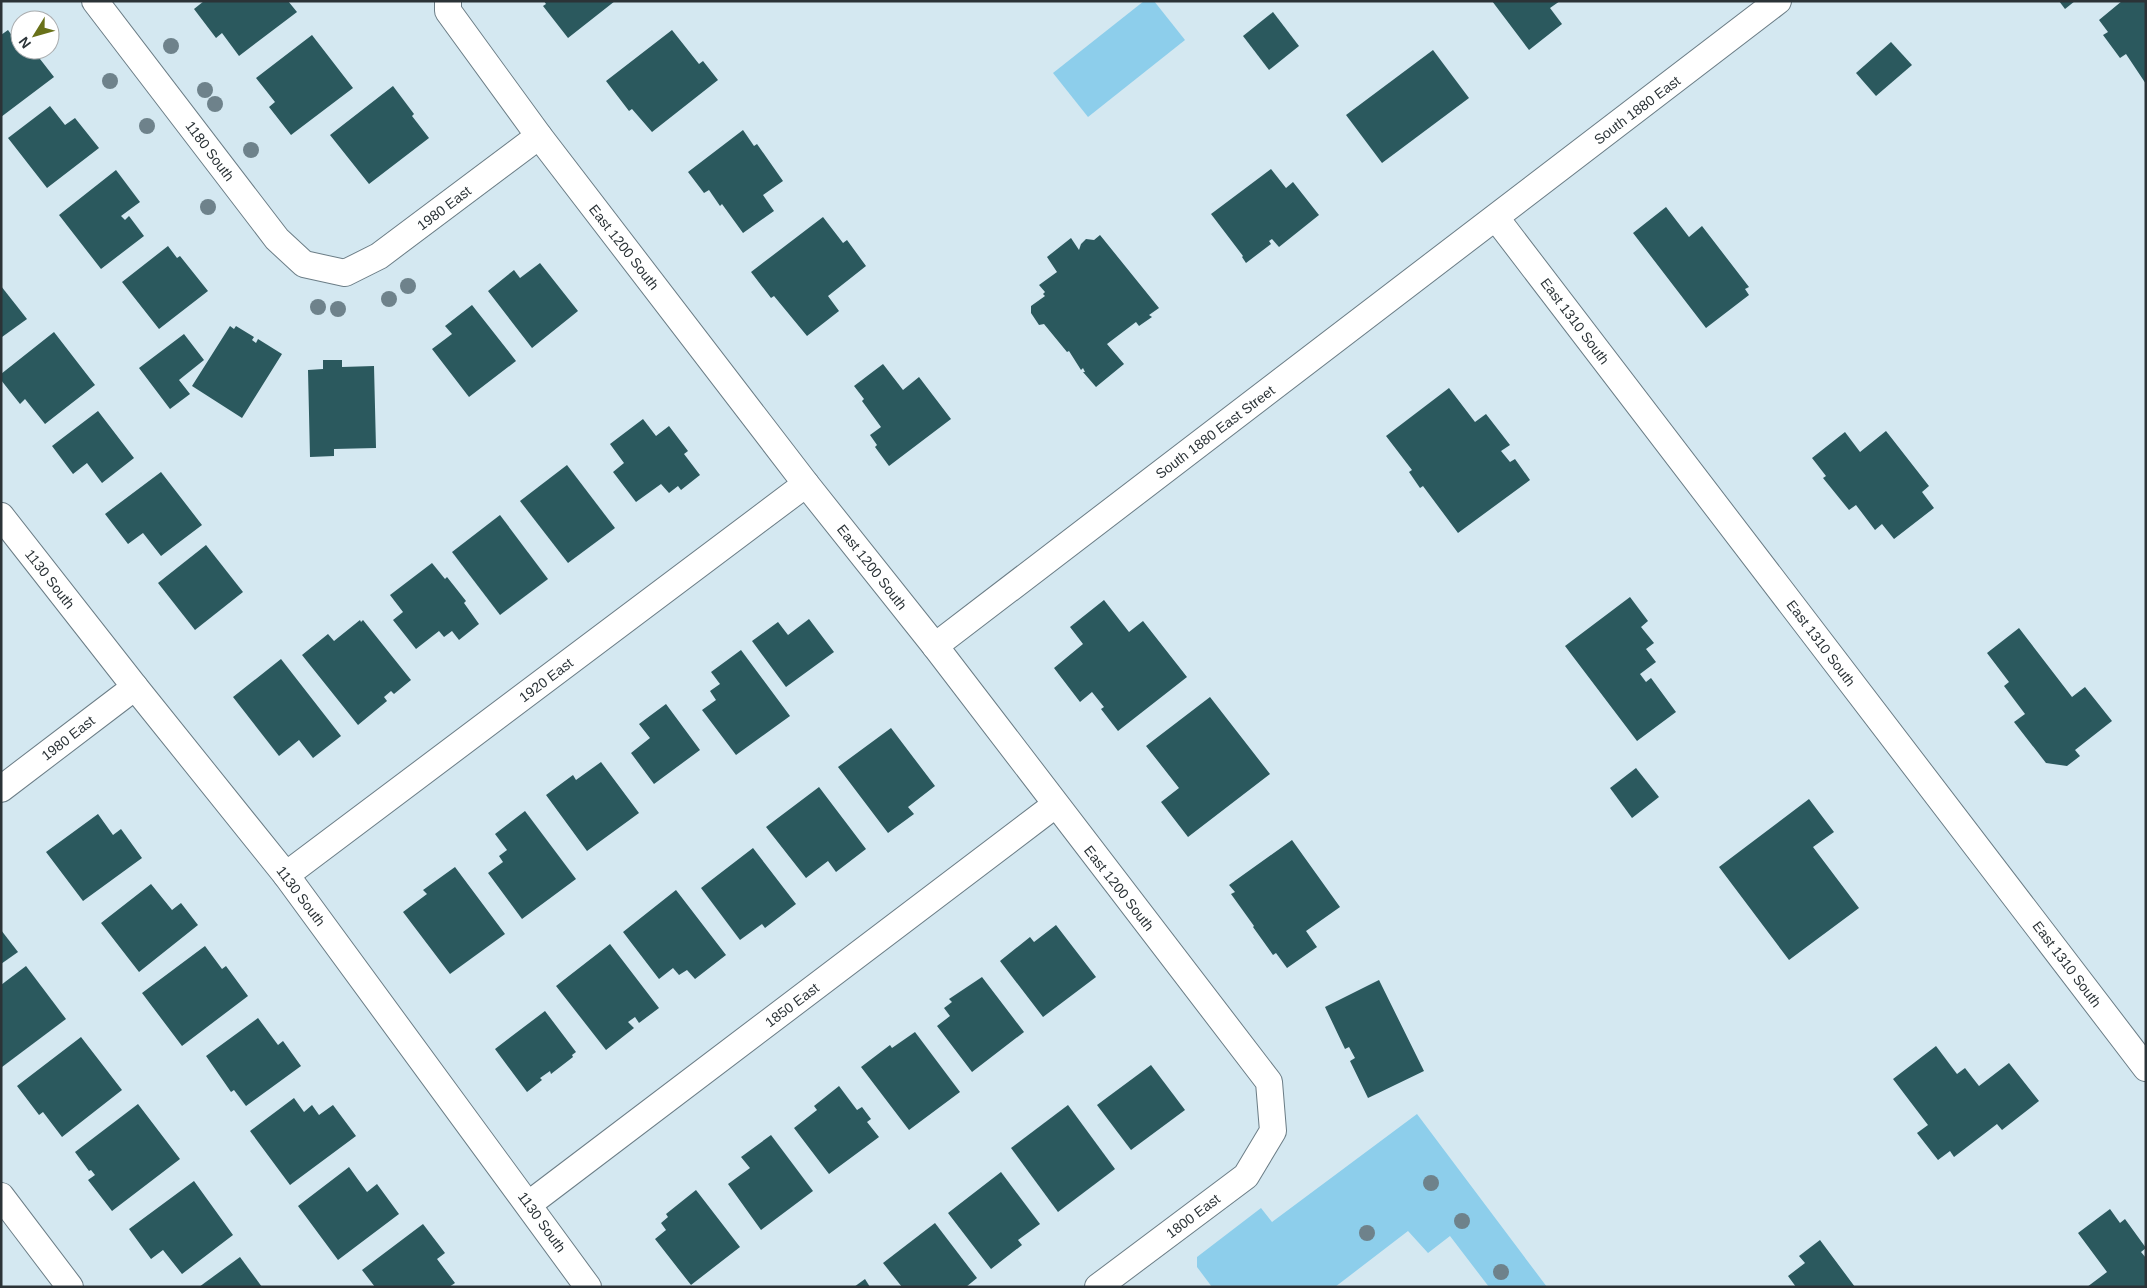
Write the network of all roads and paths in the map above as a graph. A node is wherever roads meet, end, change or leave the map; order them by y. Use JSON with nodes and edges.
{"nodes":[{"id":1,"x":95,"y":1,"type":"edge"},
{"id":2,"x":1778,"y":1,"type":"edge"},
{"id":3,"x":448,"y":6,"type":"edge"},
{"id":4,"x":539,"y":136,"type":"junction"},
{"id":5,"x":1496,"y":218,"type":"junction"},
{"id":6,"x":345,"y":273,"type":"joint"},
{"id":7,"x":806,"y":484,"type":"junction"},
{"id":8,"x":1,"y":516,"type":"edge"},
{"id":9,"x":935,"y":646,"type":"junction"},
{"id":10,"x":135,"y":687,"type":"junction"},
{"id":11,"x":1,"y":789,"type":"edge"},
{"id":12,"x":1056,"y":805,"type":"junction"},
{"id":13,"x":286,"y":875,"type":"junction"},
{"id":14,"x":2146,"y":1068,"type":"edge"},
{"id":15,"x":1273,"y":1131,"type":"joint"},
{"id":16,"x":1,"y":1196,"type":"edge"},
{"id":17,"x":529,"y":1204,"type":"junction"},
{"id":18,"x":70,"y":1287,"type":"edge"},
{"id":19,"x":588,"y":1287,"type":"edge"},
{"id":20,"x":1098,"y":1287,"type":"edge"}],
"edges":[{"from":1,"to":6,"type":"street","name":"1180 South"},
{"from":2,"to":5,"type":"street","name":"South 1880 East"},
{"from":3,"to":4,"type":"street","name":"East 1200 South"},
{"from":4,"to":6,"type":"street","name":"1980 East"},
{"from":4,"to":7,"type":"street","name":"East 1200 South"},
{"from":5,"to":9,"type":"street","name":"South 1880 East Street"},
{"from":5,"to":14,"type":"street","name":"East 1310 South"},
{"from":7,"to":9,"type":"street","name":"East 1200 South"},
{"from":7,"to":13,"type":"street","name":"1920 East"},
{"from":8,"to":10,"type":"street","name":"1130 South"},
{"from":9,"to":12,"type":"street","name":"East 1200 South"},
{"from":10,"to":11,"type":"street","name":"1980 East"},
{"from":10,"to":13,"type":"street","name":"1130 South"},
{"from":12,"to":15,"type":"street","name":"East 1200 South"},
{"from":12,"to":17,"type":"street","name":"1850 East"},
{"from":13,"to":17,"type":"street","name":"1130 South"},
{"from":15,"to":20,"type":"street","name":"1800 East"},
{"from":16,"to":18,"type":"street"},
{"from":17,"to":19,"type":"street","name":"1130 South"}]}
